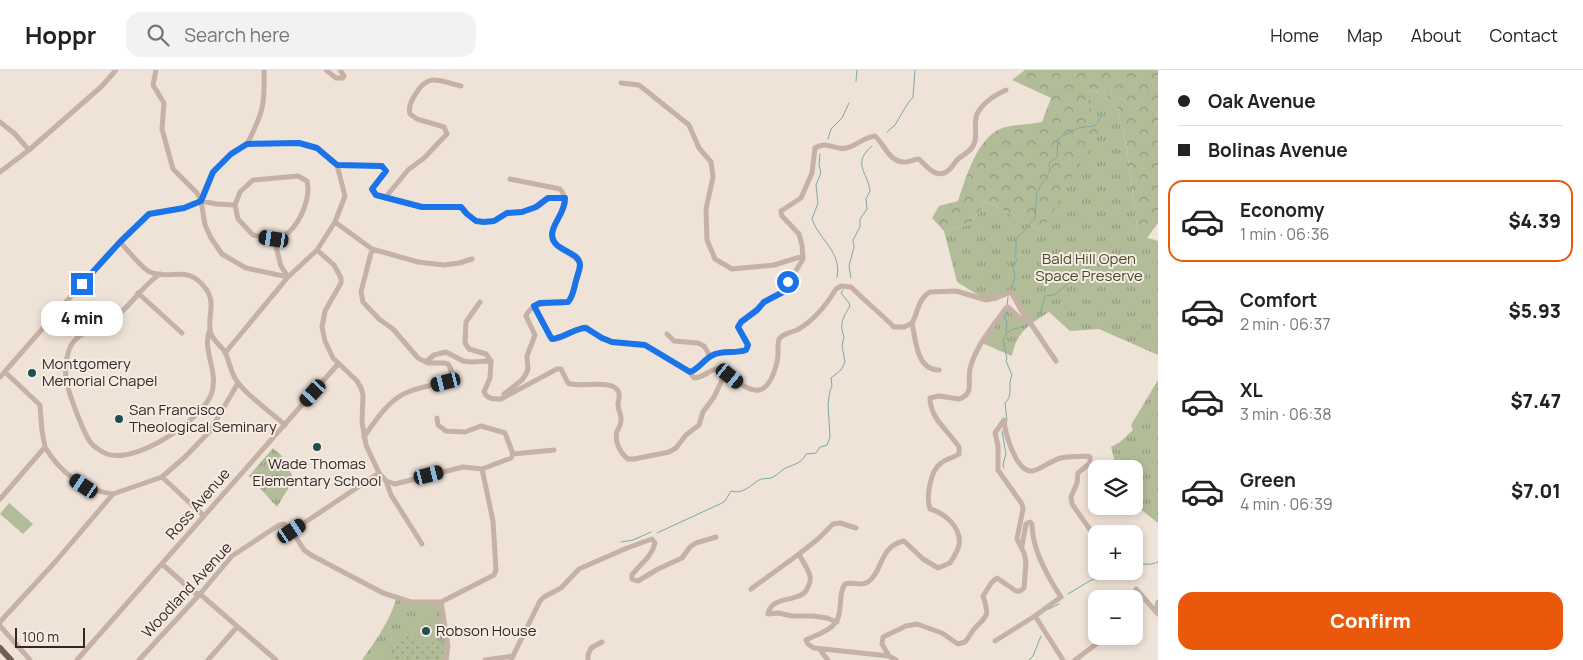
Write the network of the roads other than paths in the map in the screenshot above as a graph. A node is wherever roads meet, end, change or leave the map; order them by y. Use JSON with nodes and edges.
{"nodes":[{"id":1,"x":116,"y":70,"type":"edge"},
{"id":2,"x":156,"y":70,"type":"edge"},
{"id":3,"x":264,"y":70,"type":"edge"},
{"id":4,"x":326,"y":70,"type":"edge"},
{"id":5,"x":340,"y":70,"type":"edge"},
{"id":6,"x":622,"y":83,"type":"dead end"},
{"id":7,"x":461,"y":86,"type":"dead end"},
{"id":8,"x":1006,"y":90,"type":"dead end"},
{"id":9,"x":0,"y":122,"type":"edge"},
{"id":10,"x":3,"y":127,"type":"edge"},
{"id":11,"x":247,"y":144,"type":"junction"},
{"id":12,"x":29,"y":150,"type":"junction"},
{"id":13,"x":337,"y":165,"type":"junction"},
{"id":14,"x":0,"y":172,"type":"edge"},
{"id":15,"x":510,"y":179,"type":"dead end"},
{"id":16,"x":385,"y":198,"type":"junction"},
{"id":17,"x":565,"y":198,"type":"junction"},
{"id":18,"x":201,"y":201,"type":"junction"},
{"id":19,"x":235,"y":205,"type":"junction"},
{"id":20,"x":334,"y":222,"type":"junction"},
{"id":21,"x":274,"y":239,"type":"junction"},
{"id":22,"x":120,"y":242,"type":"junction"},
{"id":23,"x":372,"y":249,"type":"junction"},
{"id":24,"x":317,"y":250,"type":"junction"},
{"id":25,"x":803,"y":256,"type":"junction"},
{"id":26,"x":472,"y":259,"type":"dead end"},
{"id":27,"x":146,"y":269,"type":"junction"},
{"id":28,"x":160,"y":274,"type":"junction"},
{"id":29,"x":288,"y":277,"type":"junction"},
{"id":30,"x":144,"y":285,"type":"junction"},
{"id":31,"x":138,"y":292,"type":"junction"},
{"id":32,"x":480,"y":302,"type":"dead end"},
{"id":33,"x":534,"y":306,"type":"junction"},
{"id":34,"x":1024,"y":314,"type":"junction"},
{"id":35,"x":912,"y":323,"type":"junction"},
{"id":36,"x":210,"y":328,"type":"junction"},
{"id":37,"x":182,"y":333,"type":"dead end"},
{"id":38,"x":667,"y":334,"type":"dead end"},
{"id":39,"x":216,"y":341,"type":"junction"},
{"id":40,"x":208,"y":348,"type":"junction"},
{"id":41,"x":225,"y":353,"type":"junction"},
{"id":42,"x":710,"y":356,"type":"junction"},
{"id":43,"x":491,"y":361,"type":"junction"},
{"id":44,"x":1056,"y":361,"type":"dead end"},
{"id":45,"x":426,"y":362,"type":"junction"},
{"id":46,"x":338,"y":364,"type":"junction"},
{"id":47,"x":939,"y":370,"type":"dead end"},
{"id":48,"x":4,"y":372,"type":"junction"},
{"id":49,"x":690,"y":372,"type":"junction"},
{"id":50,"x":730,"y":376,"type":"junction"},
{"id":51,"x":0,"y":377,"type":"edge"},
{"id":52,"x":238,"y":384,"type":"junction"},
{"id":53,"x":501,"y":399,"type":"junction"},
{"id":54,"x":437,"y":418,"type":"dead end"},
{"id":55,"x":285,"y":425,"type":"junction"},
{"id":56,"x":364,"y":437,"type":"junction"},
{"id":57,"x":46,"y":447,"type":"junction"},
{"id":58,"x":554,"y":450,"type":"dead end"},
{"id":59,"x":513,"y":454,"type":"junction"},
{"id":60,"x":482,"y":469,"type":"junction"},
{"id":61,"x":379,"y":473,"type":"junction"},
{"id":62,"x":162,"y":477,"type":"junction"},
{"id":63,"x":386,"y":481,"type":"junction"},
{"id":64,"x":113,"y":494,"type":"junction"},
{"id":65,"x":0,"y":499,"type":"edge"},
{"id":66,"x":204,"y":516,"type":"junction"},
{"id":67,"x":1088,"y":527,"type":"edge"},
{"id":68,"x":856,"y":528,"type":"dead end"},
{"id":69,"x":292,"y":531,"type":"junction"},
{"id":70,"x":716,"y":538,"type":"dead end"},
{"id":71,"x":422,"y":544,"type":"dead end"},
{"id":72,"x":1022,"y":547,"type":"junction"},
{"id":73,"x":799,"y":554,"type":"junction"},
{"id":74,"x":162,"y":564,"type":"junction"},
{"id":75,"x":751,"y":589,"type":"dead end"},
{"id":76,"x":200,"y":594,"type":"junction"},
{"id":77,"x":1143,"y":597,"type":"edge"},
{"id":78,"x":441,"y":602,"type":"junction"},
{"id":79,"x":1158,"y":602,"type":"edge"},
{"id":80,"x":1157,"y":613,"type":"edge"},
{"id":81,"x":1035,"y":616,"type":"junction"},
{"id":82,"x":837,"y":622,"type":"junction"},
{"id":83,"x":0,"y":624,"type":"edge"},
{"id":84,"x":237,"y":627,"type":"junction"},
{"id":85,"x":995,"y":641,"type":"dead end"},
{"id":86,"x":602,"y":642,"type":"dead end"},
{"id":87,"x":1096,"y":645,"type":"edge"},
{"id":88,"x":0,"y":648,"type":"edge"},
{"id":89,"x":820,"y":650,"type":"junction"},
{"id":90,"x":889,"y":656,"type":"junction"},
{"id":91,"x":512,"y":658,"type":"edge"},
{"id":92,"x":11,"y":660,"type":"edge"},
{"id":93,"x":30,"y":660,"type":"edge"},
{"id":94,"x":77,"y":660,"type":"edge"},
{"id":95,"x":139,"y":660,"type":"edge"},
{"id":96,"x":208,"y":660,"type":"edge"},
{"id":97,"x":276,"y":660,"type":"edge"},
{"id":98,"x":446,"y":660,"type":"edge"},
{"id":99,"x":485,"y":660,"type":"edge"},
{"id":100,"x":588,"y":660,"type":"edge"},
{"id":101,"x":828,"y":660,"type":"edge"},
{"id":102,"x":896,"y":660,"type":"edge"},
{"id":103,"x":1063,"y":660,"type":"edge"},
{"id":104,"x":1075,"y":660,"type":"edge"}],
"edges":[{"from":1,"to":12,"type":"street"},
{"from":2,"to":18,"type":"street"},
{"from":3,"to":11,"type":"street"},
{"from":4,"to":5,"type":"street"},
{"from":6,"to":25,"type":"street"},
{"from":7,"to":16,"type":"street"},
{"from":8,"to":25,"type":"street"},
{"from":9,"to":10,"type":"street"},
{"from":10,"to":12,"type":"street"},
{"from":11,"to":13,"type":"street"},
{"from":11,"to":18,"type":"street"},
{"from":12,"to":14,"type":"street"},
{"from":13,"to":16,"type":"street"},
{"from":13,"to":20,"type":"street"},
{"from":15,"to":17,"type":"street"},
{"from":16,"to":17,"type":"street"},
{"from":17,"to":33,"type":"street"},
{"from":18,"to":19,"type":"street"},
{"from":18,"to":22,"type":"street"},
{"from":18,"to":29,"type":"street"},
{"from":19,"to":21,"type":"street"},
{"from":19,"to":21,"type":"street"},
{"from":20,"to":23,"type":"street"},
{"from":20,"to":24,"type":"street"},
{"from":21,"to":29,"type":"street"},
{"from":22,"to":27,"type":"street"},
{"from":22,"to":48,"type":"street"},
{"from":23,"to":26,"type":"street"},
{"from":23,"to":45,"type":"street"},
{"from":24,"to":29,"type":"street"},
{"from":24,"to":46,"type":"street"},
{"from":25,"to":42,"type":"street"},
{"from":27,"to":28,"type":"street"},
{"from":27,"to":30,"type":"street"},
{"from":28,"to":30,"type":"street"},
{"from":28,"to":36,"type":"street"},
{"from":29,"to":41,"type":"street"},
{"from":30,"to":31,"type":"street"},
{"from":31,"to":37,"type":"street"},
{"from":31,"to":40,"type":"street"},
{"from":32,"to":43,"type":"street"},
{"from":33,"to":49,"type":"street"},
{"from":33,"to":53,"type":"street"},
{"from":34,"to":35,"type":"street"},
{"from":34,"to":44,"type":"street"},
{"from":34,"to":82,"type":"street"},
{"from":35,"to":47,"type":"street"},
{"from":35,"to":50,"type":"street"},
{"from":36,"to":39,"type":"street"},
{"from":36,"to":40,"type":"street"},
{"from":38,"to":42,"type":"street"},
{"from":39,"to":40,"type":"street"},
{"from":39,"to":41,"type":"street"},
{"from":41,"to":52,"type":"street"},
{"from":42,"to":49,"type":"street"},
{"from":43,"to":45,"type":"street"},
{"from":43,"to":53,"type":"street"},
{"from":45,"to":56,"type":"street"},
{"from":46,"to":55,"type":"street","name":"Ross Avenue"},
{"from":46,"to":56,"type":"street"},
{"from":48,"to":51,"type":"street"},
{"from":48,"to":57,"type":"street"},
{"from":49,"to":50,"type":"street"},
{"from":50,"to":53,"type":"street"},
{"from":52,"to":55,"type":"street"},
{"from":52,"to":62,"type":"street"},
{"from":54,"to":59,"type":"street"},
{"from":55,"to":66,"type":"street","name":"Ross Avenue"},
{"from":56,"to":61,"type":"street"},
{"from":57,"to":64,"type":"street"},
{"from":57,"to":65,"type":"street"},
{"from":58,"to":59,"type":"street"},
{"from":59,"to":60,"type":"street"},
{"from":60,"to":63,"type":"street"},
{"from":60,"to":78,"type":"street"},
{"from":61,"to":63,"type":"street"},
{"from":61,"to":69,"type":"street"},
{"from":62,"to":64,"type":"street"},
{"from":62,"to":66,"type":"street"},
{"from":63,"to":71,"type":"street"},
{"from":64,"to":83,"type":"street"},
{"from":66,"to":74,"type":"street","name":"Ross Avenue"},
{"from":67,"to":72,"type":"street"},
{"from":68,"to":73,"type":"street"},
{"from":69,"to":76,"type":"street","name":"Woodland Avenue"},
{"from":69,"to":78,"type":"street"},
{"from":70,"to":91,"type":"street"},
{"from":72,"to":81,"type":"street"},
{"from":72,"to":90,"type":"street"},
{"from":73,"to":75,"type":"street"},
{"from":73,"to":82,"type":"street"},
{"from":74,"to":76,"type":"street"},
{"from":74,"to":94,"type":"street","name":"Ross Avenue"},
{"from":76,"to":84,"type":"street"},
{"from":76,"to":95,"type":"street","name":"Woodland Avenue"},
{"from":77,"to":80,"type":"street"},
{"from":78,"to":98,"type":"street"},
{"from":79,"to":80,"type":"street"},
{"from":81,"to":85,"type":"street"},
{"from":81,"to":103,"type":"street"},
{"from":82,"to":89,"type":"street"},
{"from":83,"to":93,"type":"street"},
{"from":84,"to":96,"type":"street"},
{"from":84,"to":97,"type":"street"},
{"from":86,"to":100,"type":"street"},
{"from":87,"to":104,"type":"street"},
{"from":88,"to":92,"type":"main road"},
{"from":89,"to":90,"type":"street"},
{"from":89,"to":101,"type":"street"},
{"from":90,"to":102,"type":"street"},
{"from":91,"to":99,"type":"street"}]}
